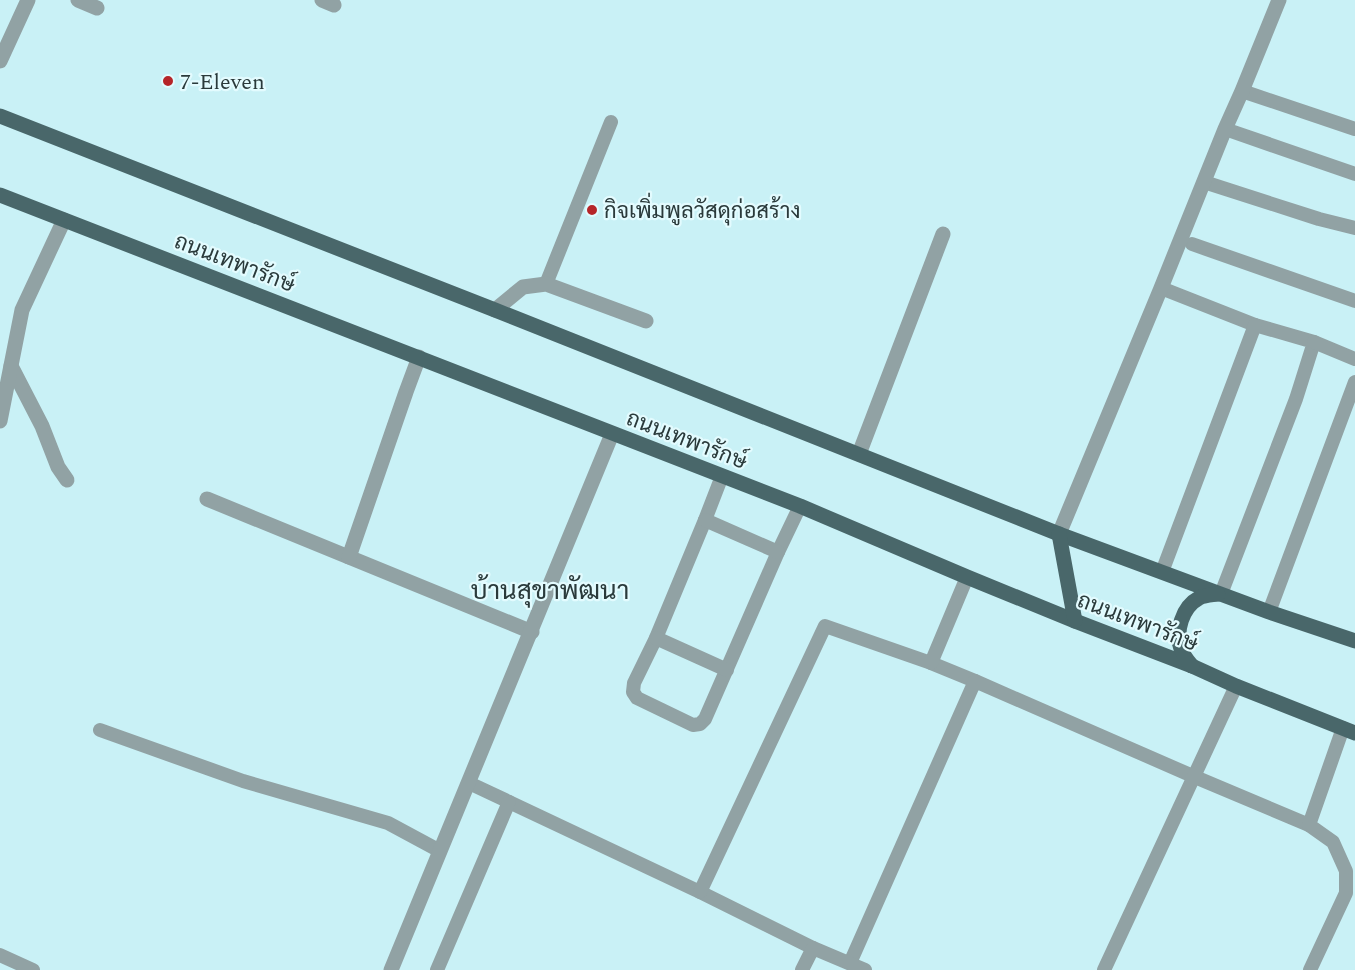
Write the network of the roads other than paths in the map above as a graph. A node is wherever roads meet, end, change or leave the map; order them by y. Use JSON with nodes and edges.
{"nodes":[{"id":1,"x":28,"y":0,"type":"edge"},
{"id":2,"x":78,"y":0,"type":"edge"},
{"id":3,"x":1279,"y":0,"type":"edge"},
{"id":4,"x":97,"y":8,"type":"dead end"},
{"id":5,"x":1,"y":54,"type":"edge"},
{"id":6,"x":1242,"y":91,"type":"junction"},
{"id":7,"x":0,"y":117,"type":"edge"},
{"id":8,"x":611,"y":122,"type":"dead end"},
{"id":9,"x":1225,"y":129,"type":"junction"},
{"id":10,"x":1355,"y":129,"type":"edge"},
{"id":11,"x":1355,"y":174,"type":"edge"},
{"id":12,"x":1204,"y":182,"type":"junction"},
{"id":13,"x":0,"y":195,"type":"edge"},
{"id":14,"x":64,"y":220,"type":"junction"},
{"id":15,"x":1355,"y":228,"type":"edge"},
{"id":16,"x":943,"y":234,"type":"dead end"},
{"id":17,"x":1192,"y":244,"type":"dead end"},
{"id":18,"x":546,"y":284,"type":"junction"},
{"id":19,"x":1161,"y":288,"type":"junction"},
{"id":20,"x":1355,"y":301,"type":"edge"},
{"id":21,"x":495,"y":310,"type":"junction"},
{"id":22,"x":646,"y":321,"type":"dead end"},
{"id":23,"x":1255,"y":325,"type":"junction"},
{"id":24,"x":1314,"y":342,"type":"junction"},
{"id":25,"x":419,"y":357,"type":"junction"},
{"id":26,"x":1355,"y":359,"type":"edge"},
{"id":27,"x":5,"y":371,"type":"edge"},
{"id":28,"x":1355,"y":382,"type":"edge"},
{"id":29,"x":0,"y":421,"type":"edge"},
{"id":30,"x":612,"y":434,"type":"junction"},
{"id":31,"x":859,"y":454,"type":"junction"},
{"id":32,"x":722,"y":476,"type":"junction"},
{"id":33,"x":67,"y":480,"type":"dead end"},
{"id":34,"x":207,"y":498,"type":"dead end"},
{"id":35,"x":800,"y":506,"type":"junction"},
{"id":36,"x":705,"y":520,"type":"junction"},
{"id":37,"x":1059,"y":534,"type":"junction"},
{"id":38,"x":778,"y":552,"type":"junction"},
{"id":39,"x":349,"y":557,"type":"junction"},
{"id":40,"x":1162,"y":572,"type":"junction"},
{"id":41,"x":967,"y":577,"type":"junction"},
{"id":42,"x":1221,"y":594,"type":"junction"},
{"id":43,"x":1269,"y":612,"type":"junction"},
{"id":44,"x":1075,"y":621,"type":"junction"},
{"id":45,"x":531,"y":632,"type":"junction"},
{"id":46,"x":656,"y":638,"type":"junction"},
{"id":47,"x":1355,"y":641,"type":"edge"},
{"id":48,"x":931,"y":663,"type":"junction"},
{"id":49,"x":1192,"y":666,"type":"junction"},
{"id":50,"x":727,"y":670,"type":"junction"},
{"id":51,"x":975,"y":681,"type":"junction"},
{"id":52,"x":1236,"y":686,"type":"junction"},
{"id":53,"x":100,"y":730,"type":"dead end"},
{"id":54,"x":1349,"y":731,"type":"edge"},
{"id":55,"x":1195,"y":777,"type":"junction"},
{"id":56,"x":469,"y":783,"type":"junction"},
{"id":57,"x":509,"y":802,"type":"junction"},
{"id":58,"x":1309,"y":825,"type":"junction"},
{"id":59,"x":440,"y":851,"type":"junction"},
{"id":60,"x":700,"y":892,"type":"junction"},
{"id":61,"x":813,"y":948,"type":"junction"},
{"id":62,"x":0,"y":955,"type":"edge"},
{"id":63,"x":850,"y":963,"type":"junction"},
{"id":64,"x":33,"y":970,"type":"edge"},
{"id":65,"x":391,"y":970,"type":"edge"},
{"id":66,"x":437,"y":970,"type":"edge"},
{"id":67,"x":802,"y":970,"type":"edge"},
{"id":68,"x":865,"y":970,"type":"edge"},
{"id":69,"x":1104,"y":970,"type":"edge"},
{"id":70,"x":1310,"y":970,"type":"edge"}],
"edges":[{"from":1,"to":5,"type":"street"},
{"from":2,"to":4,"type":"street"},
{"from":3,"to":6,"type":"street"},
{"from":6,"to":9,"type":"street"},
{"from":6,"to":10,"type":"lane"},
{"from":7,"to":21,"type":"main road"},
{"from":8,"to":18,"type":"lane"},
{"from":9,"to":11,"type":"lane"},
{"from":9,"to":12,"type":"street"},
{"from":12,"to":15,"type":"lane"},
{"from":12,"to":19,"type":"street"},
{"from":13,"to":14,"type":"main road","name":"ถนนเทพารักษ์"},
{"from":14,"to":25,"type":"main road","name":"ถนนเทพารักษ์"},
{"from":14,"to":27,"type":"street"},
{"from":16,"to":31,"type":"street"},
{"from":17,"to":20,"type":"lane"},
{"from":18,"to":21,"type":"street"},
{"from":18,"to":22,"type":"street"},
{"from":19,"to":23,"type":"lane"},
{"from":19,"to":37,"type":"street"},
{"from":21,"to":31,"type":"main road"},
{"from":23,"to":24,"type":"lane"},
{"from":23,"to":40,"type":"lane"},
{"from":24,"to":26,"type":"lane"},
{"from":24,"to":42,"type":"lane"},
{"from":25,"to":30,"type":"main road","name":"ถนนเทพารักษ์"},
{"from":25,"to":39,"type":"street"},
{"from":27,"to":29,"type":"street"},
{"from":27,"to":33,"type":"street"},
{"from":28,"to":43,"type":"lane"},
{"from":30,"to":32,"type":"main road","name":"ถนนเทพารักษ์"},
{"from":30,"to":45,"type":"street"},
{"from":31,"to":37,"type":"main road"},
{"from":32,"to":35,"type":"main road","name":"ถนนเทพารักษ์"},
{"from":32,"to":36,"type":"lane"},
{"from":34,"to":39,"type":"street"},
{"from":35,"to":38,"type":"lane"},
{"from":35,"to":41,"type":"main road","name":"ถนนเทพารักษ์"},
{"from":36,"to":38,"type":"lane"},
{"from":36,"to":46,"type":"lane"},
{"from":37,"to":40,"type":"main road"},
{"from":37,"to":44,"type":"main road"},
{"from":38,"to":50,"type":"lane"},
{"from":39,"to":45,"type":"street"},
{"from":40,"to":42,"type":"main road"},
{"from":41,"to":44,"type":"main road","name":"ถนนเทพารักษ์"},
{"from":41,"to":48,"type":"lane"},
{"from":42,"to":43,"type":"main road"},
{"from":42,"to":49,"type":"main road"},
{"from":43,"to":47,"type":"main road"},
{"from":44,"to":49,"type":"main road","name":"ถนนเทพารักษ์"},
{"from":45,"to":56,"type":"street"},
{"from":46,"to":50,"type":"lane"},
{"from":46,"to":50,"type":"lane"},
{"from":48,"to":51,"type":"lane"},
{"from":48,"to":60,"type":"lane"},
{"from":49,"to":52,"type":"main road","name":"ถนนเทพารักษ์"},
{"from":51,"to":55,"type":"lane"},
{"from":51,"to":63,"type":"lane"},
{"from":52,"to":54,"type":"main road","name":"ถนนเทพารักษ์"},
{"from":52,"to":55,"type":"lane"},
{"from":53,"to":59,"type":"lane"},
{"from":54,"to":58,"type":"lane"},
{"from":55,"to":58,"type":"lane"},
{"from":55,"to":69,"type":"lane"},
{"from":56,"to":57,"type":"lane"},
{"from":56,"to":59,"type":"street"},
{"from":57,"to":60,"type":"lane"},
{"from":57,"to":66,"type":"lane"},
{"from":58,"to":70,"type":"lane"},
{"from":59,"to":65,"type":"street"},
{"from":60,"to":61,"type":"lane"},
{"from":61,"to":63,"type":"lane"},
{"from":61,"to":67,"type":"lane"},
{"from":62,"to":64,"type":"lane"},
{"from":63,"to":68,"type":"lane"}]}
